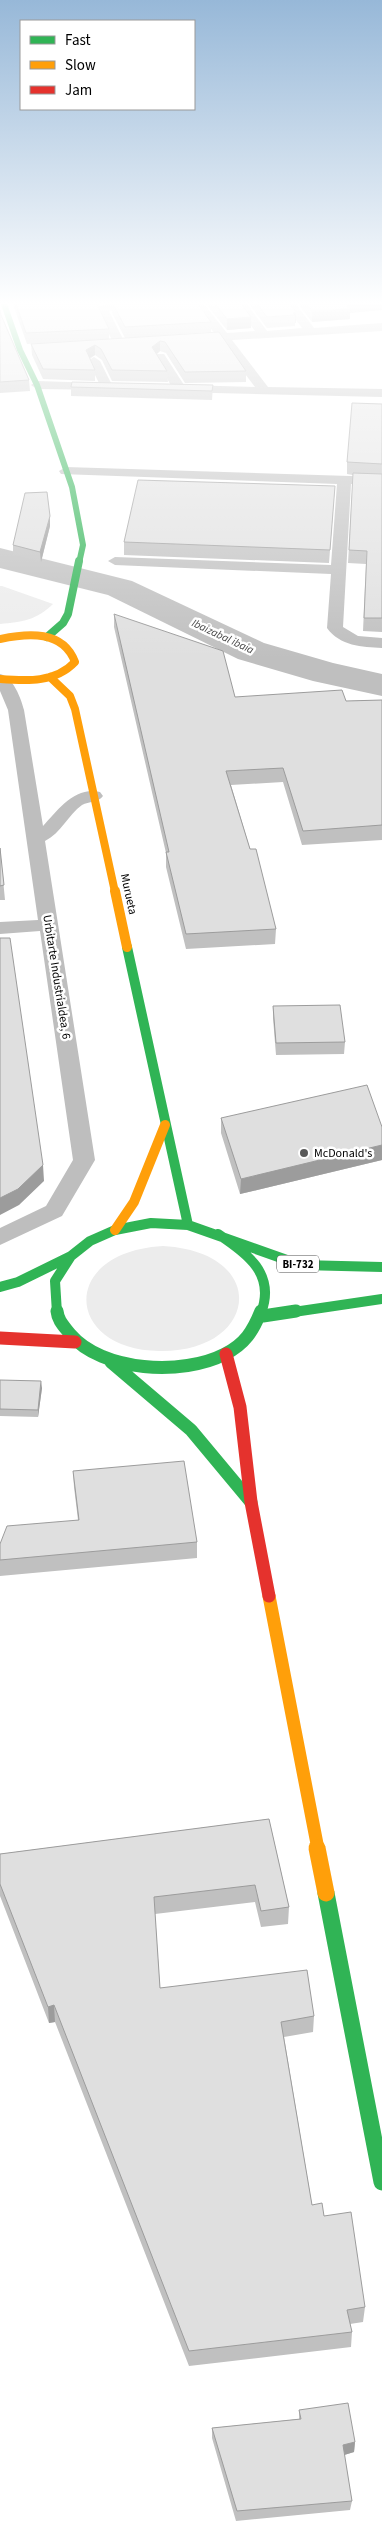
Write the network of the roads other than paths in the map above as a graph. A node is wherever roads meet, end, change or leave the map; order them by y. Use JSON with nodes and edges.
{"nodes":[{"id":1,"x":50,"y":422,"type":"edge"},
{"id":2,"x":66,"y":471,"type":"junction"},
{"id":3,"x":382,"y":481,"type":"edge"},
{"id":4,"x":72,"y":487,"type":"junction"},
{"id":5,"x":91,"y":487,"type":"dead end"},
{"id":6,"x":343,"y":487,"type":"junction"},
{"id":7,"x":294,"y":492,"type":"edge"},
{"id":8,"x":382,"y":495,"type":"edge"},
{"id":9,"x":116,"y":561,"type":"dead end"},
{"id":10,"x":338,"y":570,"type":"junction"},
{"id":11,"x":47,"y":637,"type":"junction"},
{"id":12,"x":0,"y":639,"type":"edge"},
{"id":13,"x":382,"y":643,"type":"edge"},
{"id":14,"x":50,"y":678,"type":"junction"},
{"id":15,"x":0,"y":679,"type":"edge"},
{"id":16,"x":94,"y":796,"type":"junction"},
{"id":17,"x":36,"y":838,"type":"junction"},
{"id":18,"x":49,"y":925,"type":"junction"},
{"id":19,"x":0,"y":928,"type":"edge"},
{"id":20,"x":165,"y":1125,"type":"junction"},
{"id":21,"x":188,"y":1225,"type":"junction"},
{"id":22,"x":115,"y":1230,"type":"junction"},
{"id":23,"x":218,"y":1234,"type":"junction"},
{"id":24,"x":0,"y":1238,"type":"edge"},
{"id":25,"x":70,"y":1256,"type":"junction"},
{"id":26,"x":382,"y":1268,"type":"edge"},
{"id":27,"x":0,"y":1287,"type":"edge"},
{"id":28,"x":382,"y":1299,"type":"edge"},
{"id":29,"x":263,"y":1316,"type":"junction"},
{"id":30,"x":0,"y":1338,"type":"edge"},
{"id":31,"x":75,"y":1342,"type":"junction"},
{"id":32,"x":226,"y":1354,"type":"junction"},
{"id":33,"x":111,"y":1362,"type":"junction"},
{"id":34,"x":250,"y":1502,"type":"junction"},
{"id":35,"x":382,"y":2182,"type":"edge"}],
"edges":[{"from":1,"to":2,"type":"street"},
{"from":2,"to":4,"type":"street"},
{"from":2,"to":6,"type":"street"},
{"from":3,"to":6,"type":"street"},
{"from":4,"to":5,"type":"street"},
{"from":4,"to":11,"type":"street"},
{"from":6,"to":7,"type":"street"},
{"from":6,"to":8,"type":"street"},
{"from":6,"to":10,"type":"street"},
{"from":9,"to":10,"type":"street"},
{"from":10,"to":13,"type":"street"},
{"from":11,"to":12,"type":"street"},
{"from":11,"to":14,"type":"street"},
{"from":14,"to":15,"type":"street"},
{"from":14,"to":16,"type":"street","name":"Murueta"},
{"from":15,"to":17,"type":"street","name":"Urbitarte Industrialdea, 6"},
{"from":16,"to":17,"type":"street"},
{"from":16,"to":20,"type":"street","name":"Murueta"},
{"from":17,"to":18,"type":"street","name":"Urbitarte Industrialdea, 6"},
{"from":18,"to":19,"type":"street"},
{"from":18,"to":24,"type":"street","name":"Urbitarte Industrialdea, 6"},
{"from":20,"to":21,"type":"street","name":"Murueta"},
{"from":20,"to":22,"type":"street"},
{"from":21,"to":22,"type":"street","number":"BI-732"},
{"from":21,"to":23,"type":"street","number":"BI-732"},
{"from":22,"to":25,"type":"street","number":"BI-732"},
{"from":23,"to":26,"type":"street","number":"BI-732"},
{"from":23,"to":29,"type":"street","number":"BI-732"},
{"from":25,"to":27,"type":"street","number":"BI-732"},
{"from":25,"to":31,"type":"street","number":"BI-732"},
{"from":28,"to":29,"type":"street"},
{"from":29,"to":32,"type":"street","number":"BI-732"},
{"from":30,"to":31,"type":"street","number":"BI-732"},
{"from":31,"to":33,"type":"street","number":"BI-732"},
{"from":32,"to":33,"type":"street","number":"BI-732"},
{"from":32,"to":34,"type":"street"},
{"from":33,"to":34,"type":"street"},
{"from":34,"to":35,"type":"street"}]}
